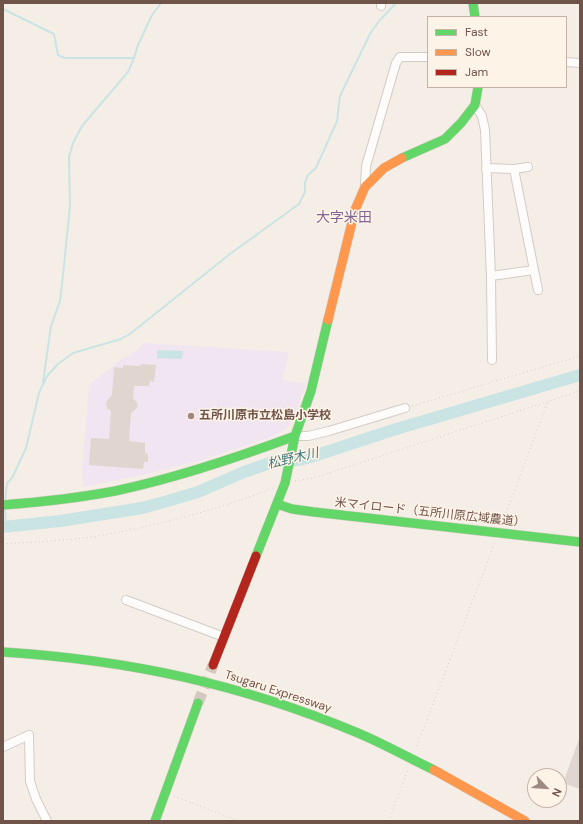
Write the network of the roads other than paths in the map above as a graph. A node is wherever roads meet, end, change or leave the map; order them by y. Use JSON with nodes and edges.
{"nodes":[{"id":1,"x":473,"y":3,"type":"edge"},
{"id":2,"x":475,"y":16,"type":"edge"},
{"id":3,"x":427,"y":57,"type":"edge"},
{"id":4,"x":567,"y":62,"type":"edge"},
{"id":5,"x":580,"y":62,"type":"edge"},
{"id":6,"x":478,"y":88,"type":"edge"},
{"id":7,"x":475,"y":105,"type":"junction"},
{"id":8,"x":528,"y":167,"type":"dead end"},
{"id":9,"x":486,"y":168,"type":"junction"},
{"id":10,"x":514,"y":169,"type":"junction"},
{"id":11,"x":365,"y":187,"type":"junction"},
{"id":12,"x":534,"y":270,"type":"junction"},
{"id":13,"x":491,"y":276,"type":"junction"},
{"id":14,"x":538,"y":290,"type":"dead end"},
{"id":15,"x":492,"y":360,"type":"dead end"},
{"id":16,"x":405,"y":408,"type":"road end"},
{"id":17,"x":294,"y":440,"type":"junction"},
{"id":18,"x":278,"y":504,"type":"junction"},
{"id":19,"x":3,"y":505,"type":"edge"},
{"id":20,"x":580,"y":542,"type":"edge"},
{"id":21,"x":126,"y":600,"type":"dead end"},
{"id":22,"x":224,"y":637,"type":"junction"},
{"id":23,"x":3,"y":646,"type":"edge"},
{"id":24,"x":3,"y":652,"type":"edge"},
{"id":25,"x":3,"y":657,"type":"edge"},
{"id":26,"x":90,"y":660,"type":"junction"},
{"id":27,"x":213,"y":665,"type":"tunnel mouth"},
{"id":28,"x":198,"y":703,"type":"tunnel mouth"},
{"id":29,"x":3,"y":747,"type":"edge"},
{"id":30,"x":47,"y":821,"type":"edge"},
{"id":31,"x":155,"y":821,"type":"edge"},
{"id":32,"x":525,"y":821,"type":"edge"}],
"edges":[{"from":1,"to":2,"type":"main road"},
{"from":3,"to":11,"type":"street"},
{"from":4,"to":5,"type":"street"},
{"from":6,"to":7,"type":"main road"},
{"from":7,"to":9,"type":"street"},
{"from":7,"to":11,"type":"main road"},
{"from":8,"to":10,"type":"street"},
{"from":9,"to":10,"type":"street"},
{"from":9,"to":13,"type":"street"},
{"from":10,"to":12,"type":"street"},
{"from":11,"to":17,"type":"main road"},
{"from":12,"to":13,"type":"street"},
{"from":12,"to":14,"type":"street"},
{"from":13,"to":15,"type":"street"},
{"from":16,"to":17,"type":"street"},
{"from":17,"to":18,"type":"main road"},
{"from":17,"to":19,"type":"main road"},
{"from":18,"to":20,"type":"main road","name":"米マイロード（五所川原広域農道）"},
{"from":18,"to":22,"type":"main road"},
{"from":21,"to":22,"type":"street"},
{"from":22,"to":27,"type":"main road"},
{"from":23,"to":26,"type":"main road"},
{"from":24,"to":26,"type":"main road","name":"Tsugaru Expressway"},
{"from":25,"to":26,"type":"main road"},
{"from":26,"to":32,"type":"main road","name":"Tsugaru Expressway"},
{"from":28,"to":31,"type":"main road"},
{"from":29,"to":30,"type":"street"}]}
